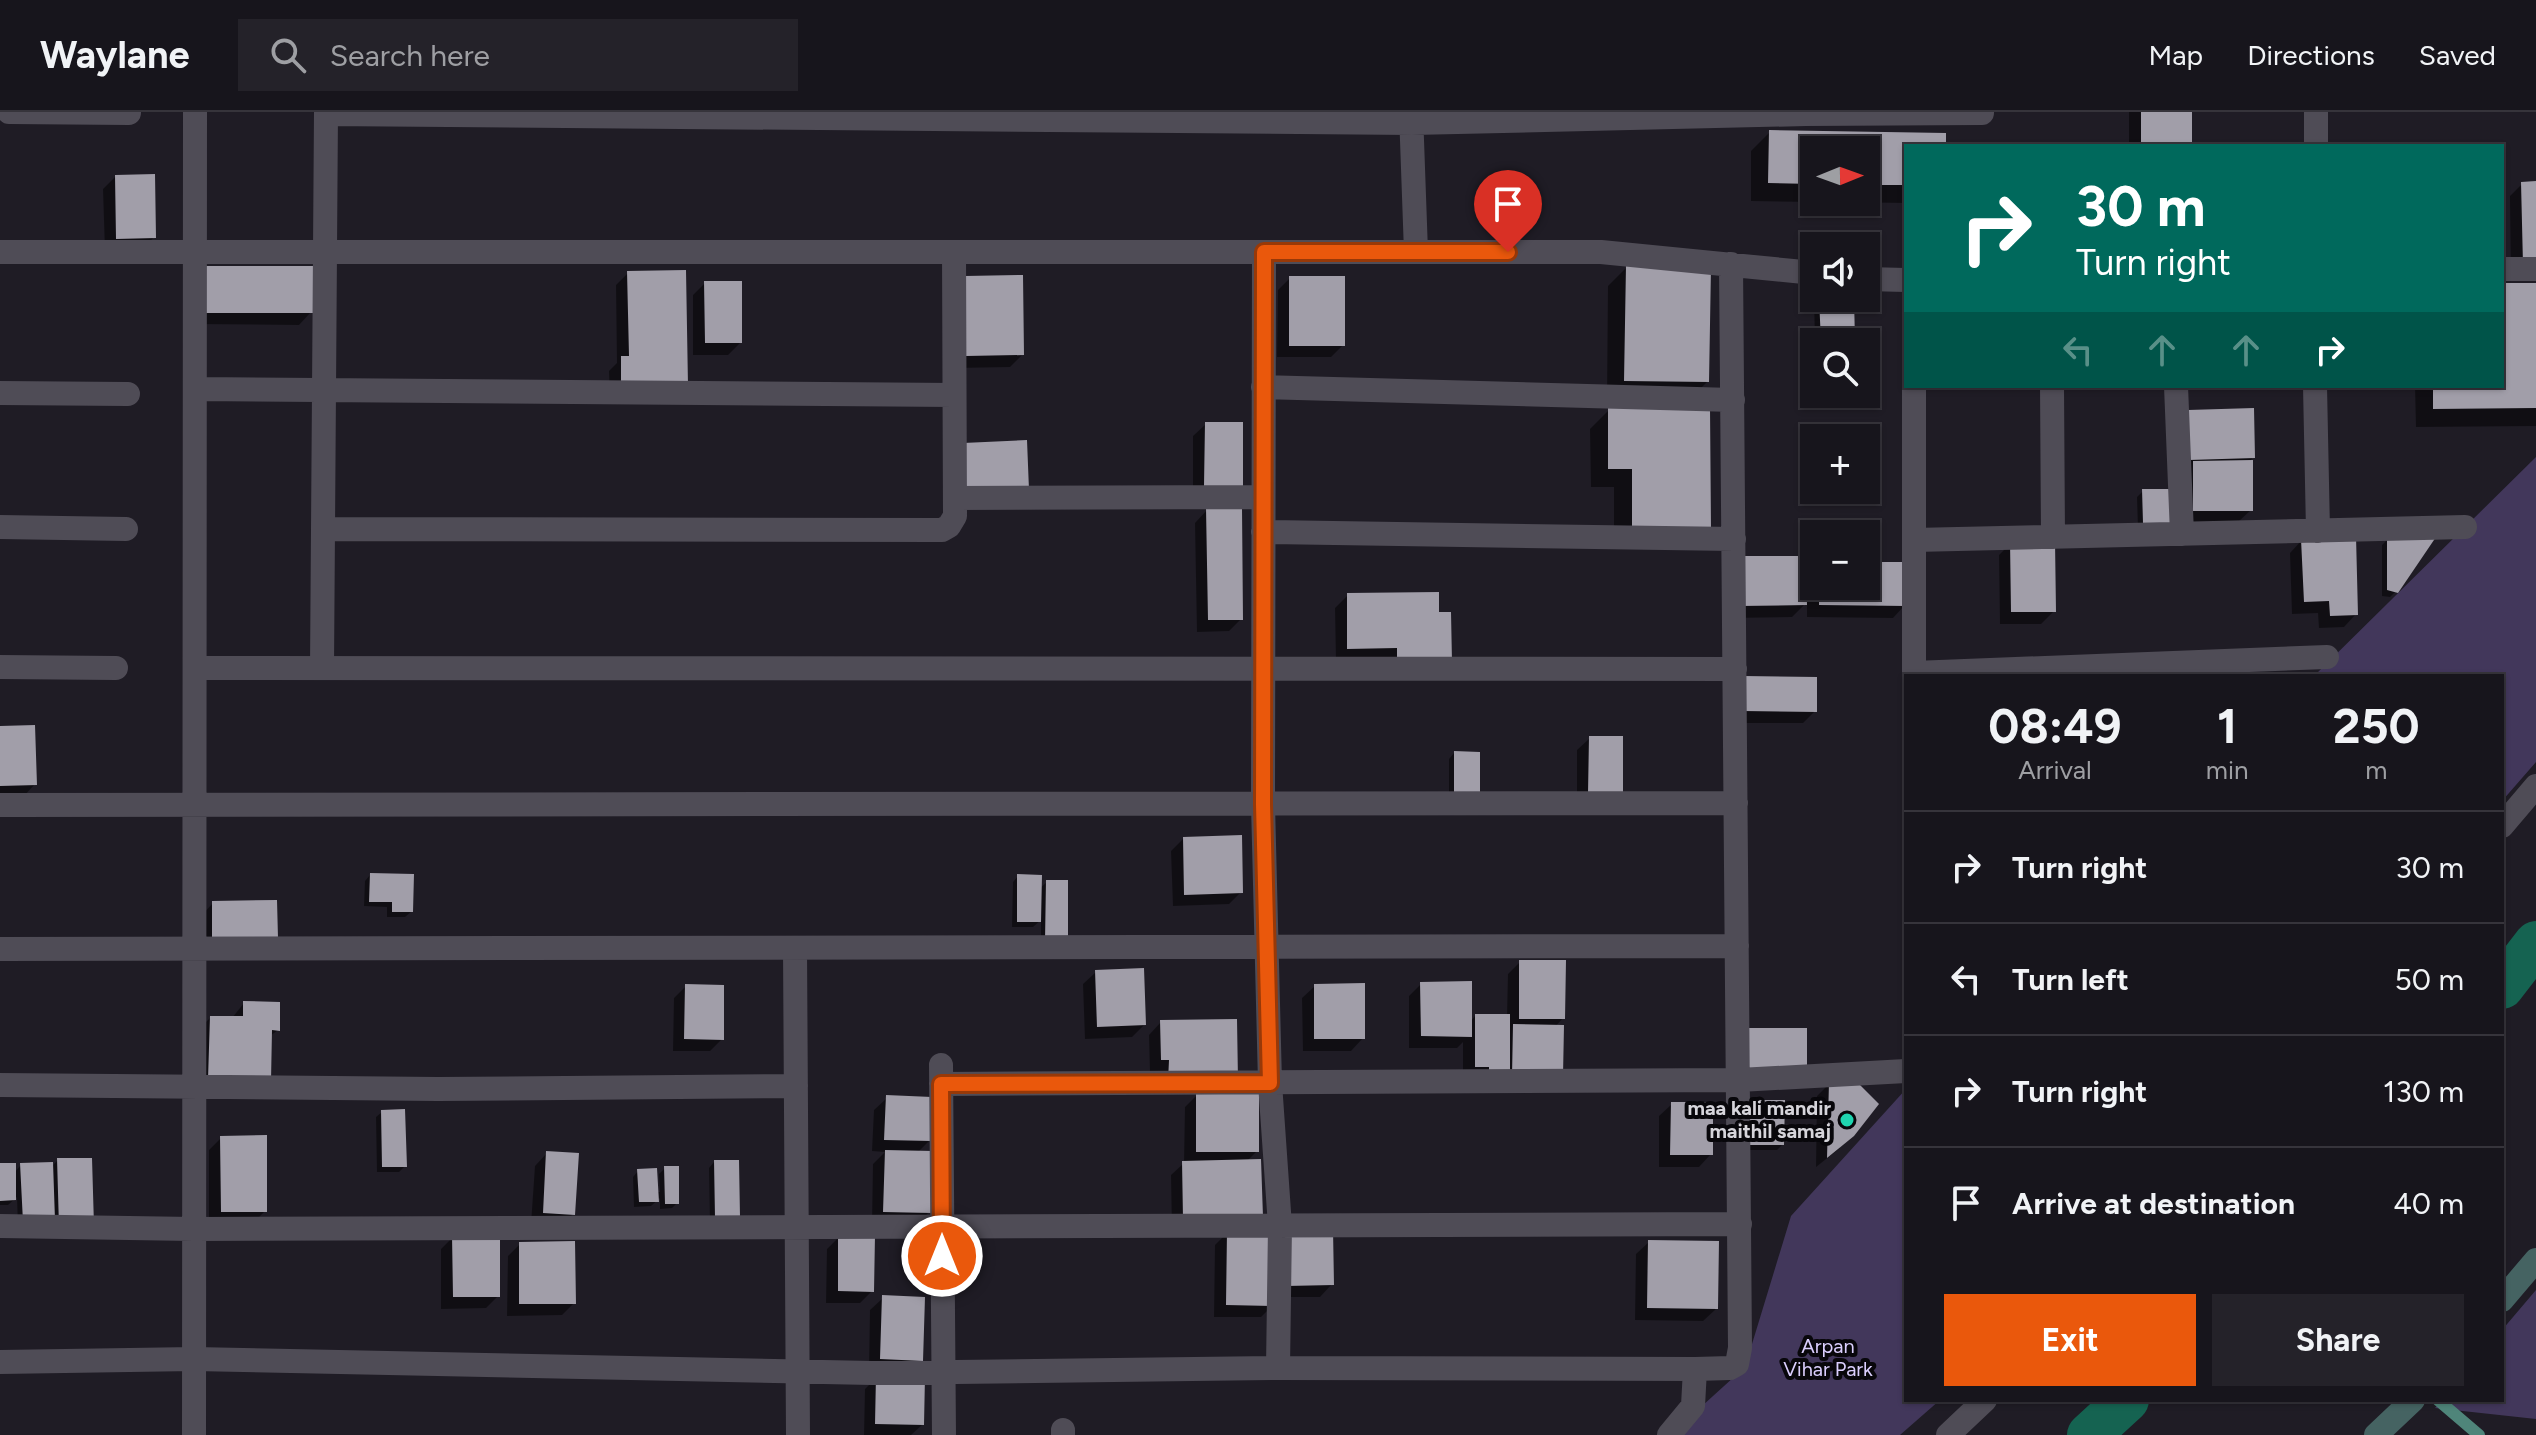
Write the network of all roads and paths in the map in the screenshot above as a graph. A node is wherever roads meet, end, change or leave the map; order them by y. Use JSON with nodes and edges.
{"nodes":[{"id":1,"x":9,"y":112,"type":"edge"},
{"id":2,"x":195,"y":112,"type":"edge"},
{"id":3,"x":2316,"y":112,"type":"edge"},
{"id":4,"x":129,"y":113,"type":"edge"},
{"id":5,"x":326,"y":113,"type":"edge"},
{"id":6,"x":1982,"y":113,"type":"edge"},
{"id":7,"x":1411,"y":118,"type":"edge"},
{"id":8,"x":2316,"y":144,"type":"edge"},
{"id":9,"x":0,"y":252,"type":"edge"},
{"id":10,"x":194,"y":252,"type":"junction"},
{"id":11,"x":326,"y":252,"type":"junction"},
{"id":12,"x":954,"y":252,"type":"junction"},
{"id":13,"x":1264,"y":252,"type":"junction"},
{"id":14,"x":1416,"y":252,"type":"junction"},
{"id":15,"x":1731,"y":264,"type":"junction"},
{"id":16,"x":2504,"y":269,"type":"edge"},
{"id":17,"x":2536,"y":269,"type":"edge"},
{"id":18,"x":1800,"y":271,"type":"edge"},
{"id":19,"x":1880,"y":279,"type":"edge"},
{"id":20,"x":1904,"y":280,"type":"edge"},
{"id":21,"x":1263,"y":387,"type":"junction"},
{"id":22,"x":1914,"y":388,"type":"edge"},
{"id":23,"x":2052,"y":388,"type":"edge"},
{"id":24,"x":2176,"y":388,"type":"edge"},
{"id":25,"x":2315,"y":388,"type":"edge"},
{"id":26,"x":196,"y":389,"type":"junction"},
{"id":27,"x":325,"y":390,"type":"junction"},
{"id":28,"x":0,"y":393,"type":"edge"},
{"id":29,"x":128,"y":394,"type":"dead end"},
{"id":30,"x":954,"y":395,"type":"junction"},
{"id":31,"x":1733,"y":400,"type":"junction"},
{"id":32,"x":1263,"y":497,"type":"junction"},
{"id":33,"x":955,"y":498,"type":"junction"},
{"id":34,"x":0,"y":527,"type":"edge"},
{"id":35,"x":2465,"y":527,"type":"dead end"},
{"id":36,"x":126,"y":529,"type":"dead end"},
{"id":37,"x":324,"y":529,"type":"junction"},
{"id":38,"x":2318,"y":531,"type":"junction"},
{"id":39,"x":1263,"y":532,"type":"junction"},
{"id":40,"x":2182,"y":534,"type":"junction"},
{"id":41,"x":2053,"y":537,"type":"junction"},
{"id":42,"x":1734,"y":539,"type":"junction"},
{"id":43,"x":1914,"y":540,"type":"junction"},
{"id":44,"x":2327,"y":657,"type":"dead end"},
{"id":45,"x":0,"y":667,"type":"edge"},
{"id":46,"x":116,"y":668,"type":"dead end"},
{"id":47,"x":195,"y":668,"type":"junction"},
{"id":48,"x":322,"y":668,"type":"junction"},
{"id":49,"x":1263,"y":668,"type":"junction"},
{"id":50,"x":1735,"y":669,"type":"junction"},
{"id":51,"x":1914,"y":674,"type":"edge"},
{"id":52,"x":2536,"y":786,"type":"edge"},
{"id":53,"x":1736,"y":803,"type":"junction"},
{"id":54,"x":1263,"y":804,"type":"junction"},
{"id":55,"x":0,"y":805,"type":"edge"},
{"id":56,"x":194,"y":806,"type":"junction"},
{"id":57,"x":2504,"y":824,"type":"edge"},
{"id":58,"x":1737,"y":946,"type":"junction"},
{"id":59,"x":1265,"y":947,"type":"junction"},
{"id":60,"x":194,"y":948,"type":"junction"},
{"id":61,"x":795,"y":948,"type":"junction"},
{"id":62,"x":0,"y":949,"type":"edge"},
{"id":63,"x":1904,"y":1071,"type":"edge"},
{"id":64,"x":1739,"y":1080,"type":"junction"},
{"id":65,"x":1270,"y":1083,"type":"junction"},
{"id":66,"x":0,"y":1085,"type":"edge"},
{"id":67,"x":194,"y":1086,"type":"junction"},
{"id":68,"x":796,"y":1086,"type":"junction"},
{"id":69,"x":1740,"y":1224,"type":"junction"},
{"id":70,"x":0,"y":1226,"type":"edge"},
{"id":71,"x":1280,"y":1226,"type":"junction"},
{"id":72,"x":797,"y":1227,"type":"junction"},
{"id":73,"x":942,"y":1227,"type":"junction"},
{"id":74,"x":193,"y":1229,"type":"junction"},
{"id":75,"x":2536,"y":1260,"type":"edge"},
{"id":76,"x":2504,"y":1298,"type":"edge"},
{"id":77,"x":194,"y":1359,"type":"junction"},
{"id":78,"x":0,"y":1362,"type":"edge"},
{"id":79,"x":1278,"y":1368,"type":"junction"},
{"id":80,"x":1695,"y":1369,"type":"junction"},
{"id":81,"x":797,"y":1371,"type":"junction"},
{"id":82,"x":942,"y":1372,"type":"junction"},
{"id":83,"x":1983,"y":1402,"type":"edge"},
{"id":84,"x":2411,"y":1402,"type":"edge"},
{"id":85,"x":2383,"y":1433,"type":"edge"},
{"id":86,"x":194,"y":1435,"type":"edge"},
{"id":87,"x":798,"y":1435,"type":"edge"},
{"id":88,"x":944,"y":1435,"type":"edge"},
{"id":89,"x":1669,"y":1435,"type":"edge"},
{"id":90,"x":1948,"y":1435,"type":"edge"}],
"edges":[{"from":1,"to":4,"type":"street"},
{"from":2,"to":10,"type":"street"},
{"from":3,"to":8,"type":"street"},
{"from":5,"to":7,"type":"street"},
{"from":5,"to":11,"type":"street"},
{"from":6,"to":7,"type":"street"},
{"from":7,"to":14,"type":"street"},
{"from":9,"to":10,"type":"street"},
{"from":10,"to":11,"type":"street"},
{"from":10,"to":26,"type":"street"},
{"from":11,"to":12,"type":"street"},
{"from":11,"to":27,"type":"street"},
{"from":12,"to":13,"type":"street"},
{"from":12,"to":30,"type":"street"},
{"from":13,"to":14,"type":"street"},
{"from":13,"to":21,"type":"street"},
{"from":14,"to":15,"type":"street"},
{"from":15,"to":18,"type":"street"},
{"from":15,"to":31,"type":"street"},
{"from":16,"to":17,"type":"street"},
{"from":19,"to":20,"type":"street"},
{"from":21,"to":31,"type":"street"},
{"from":21,"to":32,"type":"street"},
{"from":22,"to":43,"type":"street"},
{"from":23,"to":41,"type":"street"},
{"from":24,"to":40,"type":"street"},
{"from":25,"to":38,"type":"street"},
{"from":26,"to":27,"type":"street"},
{"from":26,"to":47,"type":"street"},
{"from":27,"to":30,"type":"street"},
{"from":27,"to":37,"type":"street"},
{"from":28,"to":29,"type":"street"},
{"from":30,"to":33,"type":"street"},
{"from":31,"to":42,"type":"street"},
{"from":32,"to":33,"type":"street"},
{"from":32,"to":39,"type":"street"},
{"from":33,"to":37,"type":"street"},
{"from":34,"to":36,"type":"street"},
{"from":35,"to":38,"type":"street"},
{"from":37,"to":48,"type":"street"},
{"from":38,"to":40,"type":"street"},
{"from":39,"to":42,"type":"street"},
{"from":39,"to":49,"type":"street"},
{"from":40,"to":41,"type":"street"},
{"from":41,"to":43,"type":"street"},
{"from":42,"to":50,"type":"street"},
{"from":43,"to":51,"type":"street"},
{"from":44,"to":51,"type":"street"},
{"from":45,"to":46,"type":"street"},
{"from":47,"to":48,"type":"street"},
{"from":47,"to":56,"type":"street"},
{"from":48,"to":49,"type":"street"},
{"from":49,"to":50,"type":"street"},
{"from":49,"to":54,"type":"street"},
{"from":50,"to":53,"type":"street"},
{"from":52,"to":57,"type":"street"},
{"from":53,"to":54,"type":"street"},
{"from":53,"to":58,"type":"street"},
{"from":54,"to":56,"type":"street"},
{"from":54,"to":59,"type":"street"},
{"from":55,"to":56,"type":"street"},
{"from":56,"to":60,"type":"street"},
{"from":58,"to":59,"type":"street"},
{"from":58,"to":64,"type":"street"},
{"from":59,"to":61,"type":"street"},
{"from":59,"to":65,"type":"street"},
{"from":60,"to":61,"type":"street"},
{"from":60,"to":62,"type":"street"},
{"from":60,"to":67,"type":"street"},
{"from":61,"to":68,"type":"street"},
{"from":63,"to":64,"type":"street"},
{"from":64,"to":65,"type":"street"},
{"from":64,"to":69,"type":"street"},
{"from":65,"to":71,"type":"street"},
{"from":65,"to":73,"type":"street"},
{"from":66,"to":67,"type":"street"},
{"from":67,"to":68,"type":"street"},
{"from":67,"to":74,"type":"street"},
{"from":68,"to":72,"type":"street"},
{"from":69,"to":71,"type":"street"},
{"from":69,"to":80,"type":"street"},
{"from":70,"to":74,"type":"street"},
{"from":71,"to":73,"type":"street"},
{"from":71,"to":79,"type":"street"},
{"from":72,"to":73,"type":"street"},
{"from":72,"to":74,"type":"street"},
{"from":72,"to":81,"type":"street"},
{"from":73,"to":82,"type":"street"},
{"from":74,"to":77,"type":"street"},
{"from":75,"to":76,"type":"street"},
{"from":77,"to":78,"type":"street"},
{"from":77,"to":81,"type":"street"},
{"from":77,"to":86,"type":"street"},
{"from":79,"to":80,"type":"street"},
{"from":79,"to":82,"type":"street"},
{"from":80,"to":89,"type":"street"},
{"from":81,"to":82,"type":"street"},
{"from":81,"to":87,"type":"street"},
{"from":82,"to":88,"type":"street"},
{"from":83,"to":90,"type":"street"},
{"from":84,"to":85,"type":"street"}]}
